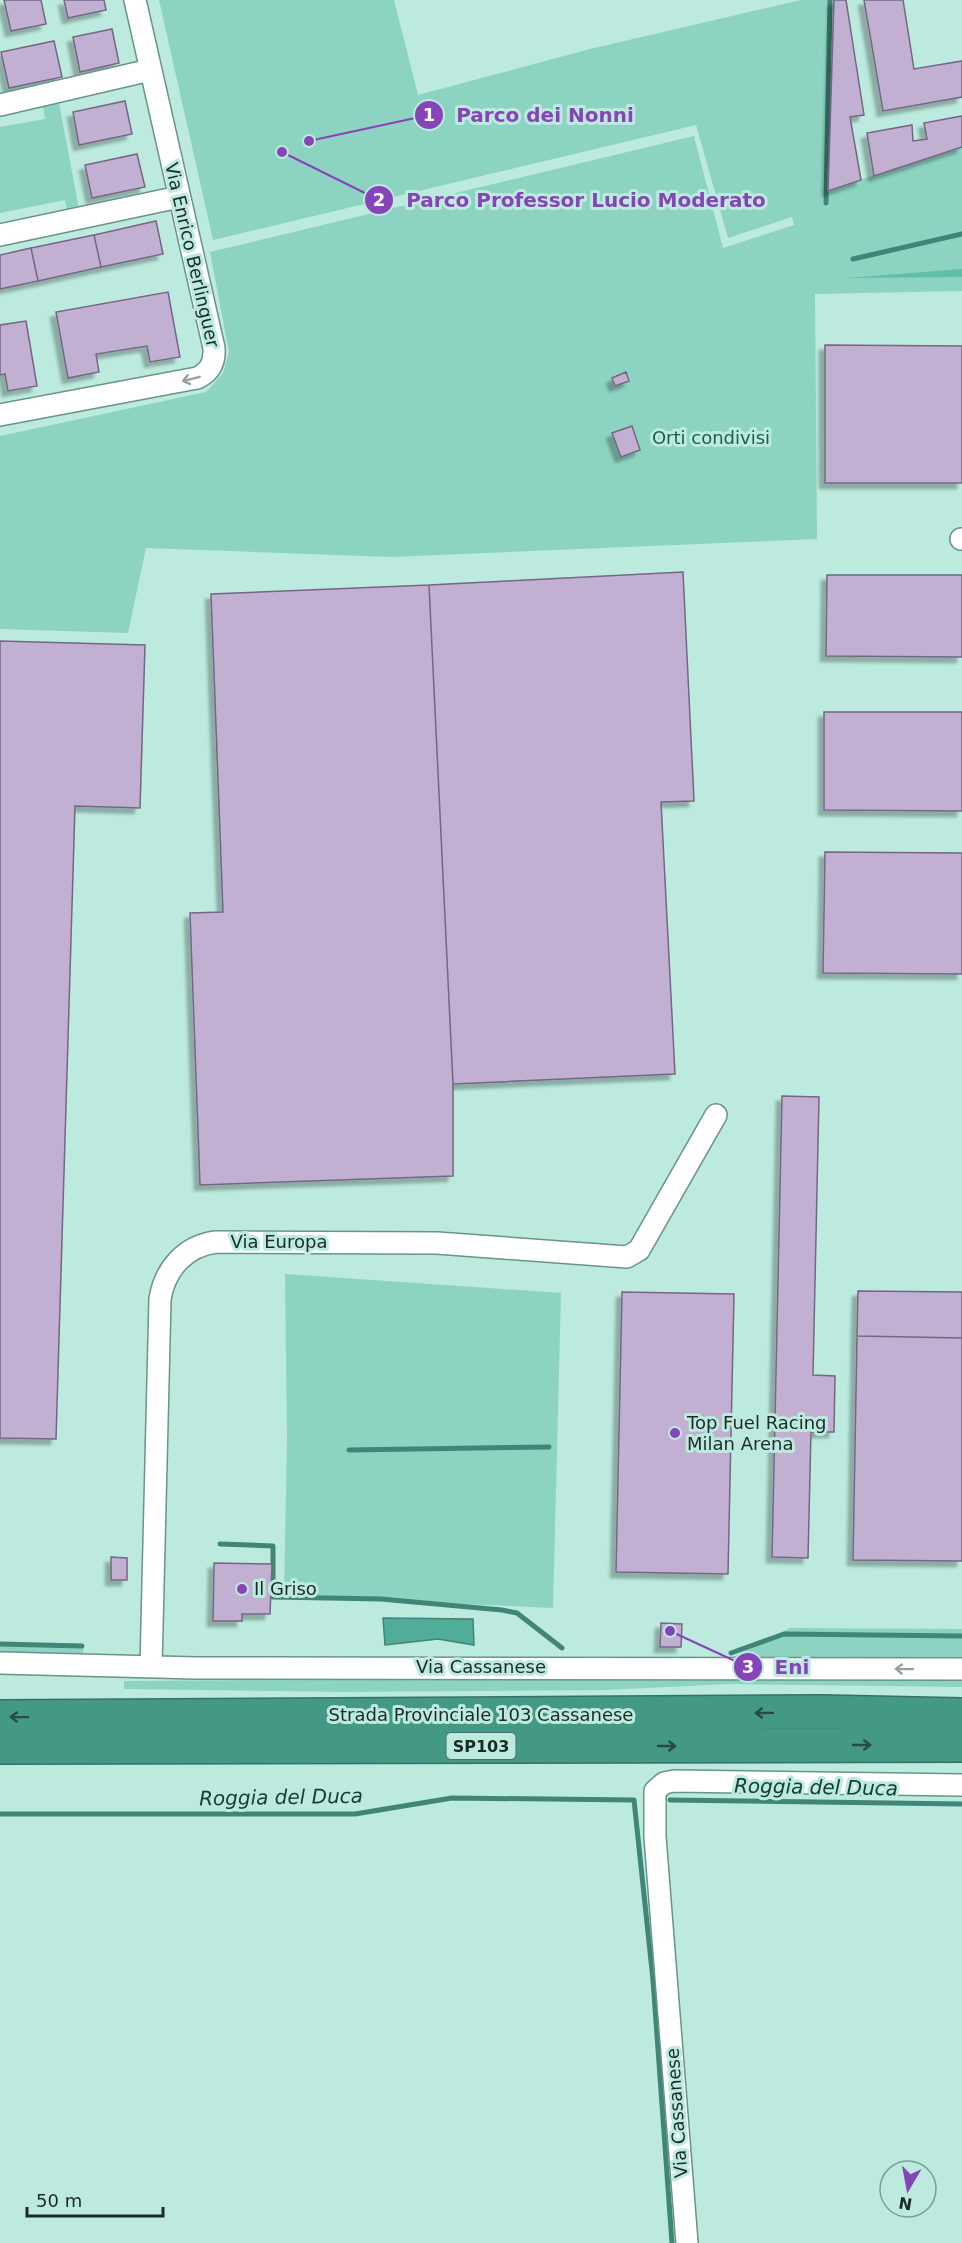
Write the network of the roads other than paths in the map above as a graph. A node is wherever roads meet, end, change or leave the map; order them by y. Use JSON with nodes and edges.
{"nodes":[{"id":1,"x":135,"y":0,"type":"edge"},
{"id":2,"x":150,"y":70,"type":"junction"},
{"id":3,"x":0,"y":105,"type":"edge"},
{"id":4,"x":179,"y":197,"type":"junction"},
{"id":5,"x":0,"y":235,"type":"edge"},
{"id":6,"x":0,"y":415,"type":"edge"},
{"id":7,"x":717,"y":1115,"type":"dead end"},
{"id":8,"x":0,"y":1663,"type":"edge"},
{"id":9,"x":151,"y":1667,"type":"junction"},
{"id":10,"x":962,"y":1669,"type":"edge"},
{"id":11,"x":0,"y":1695,"type":"edge"},
{"id":12,"x":962,"y":1702,"type":"edge"},
{"id":13,"x":822,"y":1712,"type":"junction"},
{"id":14,"x":962,"y":1715,"type":"edge"},
{"id":15,"x":435,"y":1716,"type":"junction"},
{"id":16,"x":0,"y":1717,"type":"edge"},
{"id":17,"x":962,"y":1745,"type":"edge"},
{"id":18,"x":616,"y":1746,"type":"junction"},
{"id":19,"x":0,"y":1747,"type":"edge"},
{"id":20,"x":0,"y":1765,"type":"edge"},
{"id":21,"x":962,"y":1785,"type":"edge"},
{"id":22,"x":687,"y":2243,"type":"edge"}],
"edges":[{"from":1,"to":2,"type":"street","name":"Via Enrico Berlinguer"},
{"from":2,"to":3,"type":"street"},
{"from":2,"to":4,"type":"street","name":"Via Enrico Berlinguer"},
{"from":4,"to":5,"type":"street"},
{"from":4,"to":6,"type":"street","name":"Via Enrico Berlinguer","one_way":true},
{"from":7,"to":9,"type":"street","name":"Via Europa"},
{"from":8,"to":9,"type":"street","name":"Via Cassanese"},
{"from":10,"to":9,"type":"street","name":"Via Cassanese","one_way":true},
{"from":11,"to":15,"type":"highway","number":"SP103"},
{"from":12,"to":13,"type":"highway","number":"SP103"},
{"from":13,"to":14,"type":"highway","name":"Strada Provinciale 103 Cassanese","number":"SP103"},
{"from":13,"to":15,"type":"highway","name":"Strada Provinciale 103 Cassanese","number":"SP103","one_way":true},
{"from":15,"to":16,"type":"highway","name":"Strada Provinciale 103 Cassanese","number":"SP103","one_way":true},
{"from":18,"to":17,"type":"highway","name":"Strada Provinciale 103 Cassanese","number":"SP103","one_way":true},
{"from":18,"to":19,"type":"highway","name":"Strada Provinciale 103 Cassanese","number":"SP103"},
{"from":18,"to":20,"type":"highway","number":"SP103"},
{"from":21,"to":22,"type":"street","name":"Via Cassanese"}]}
